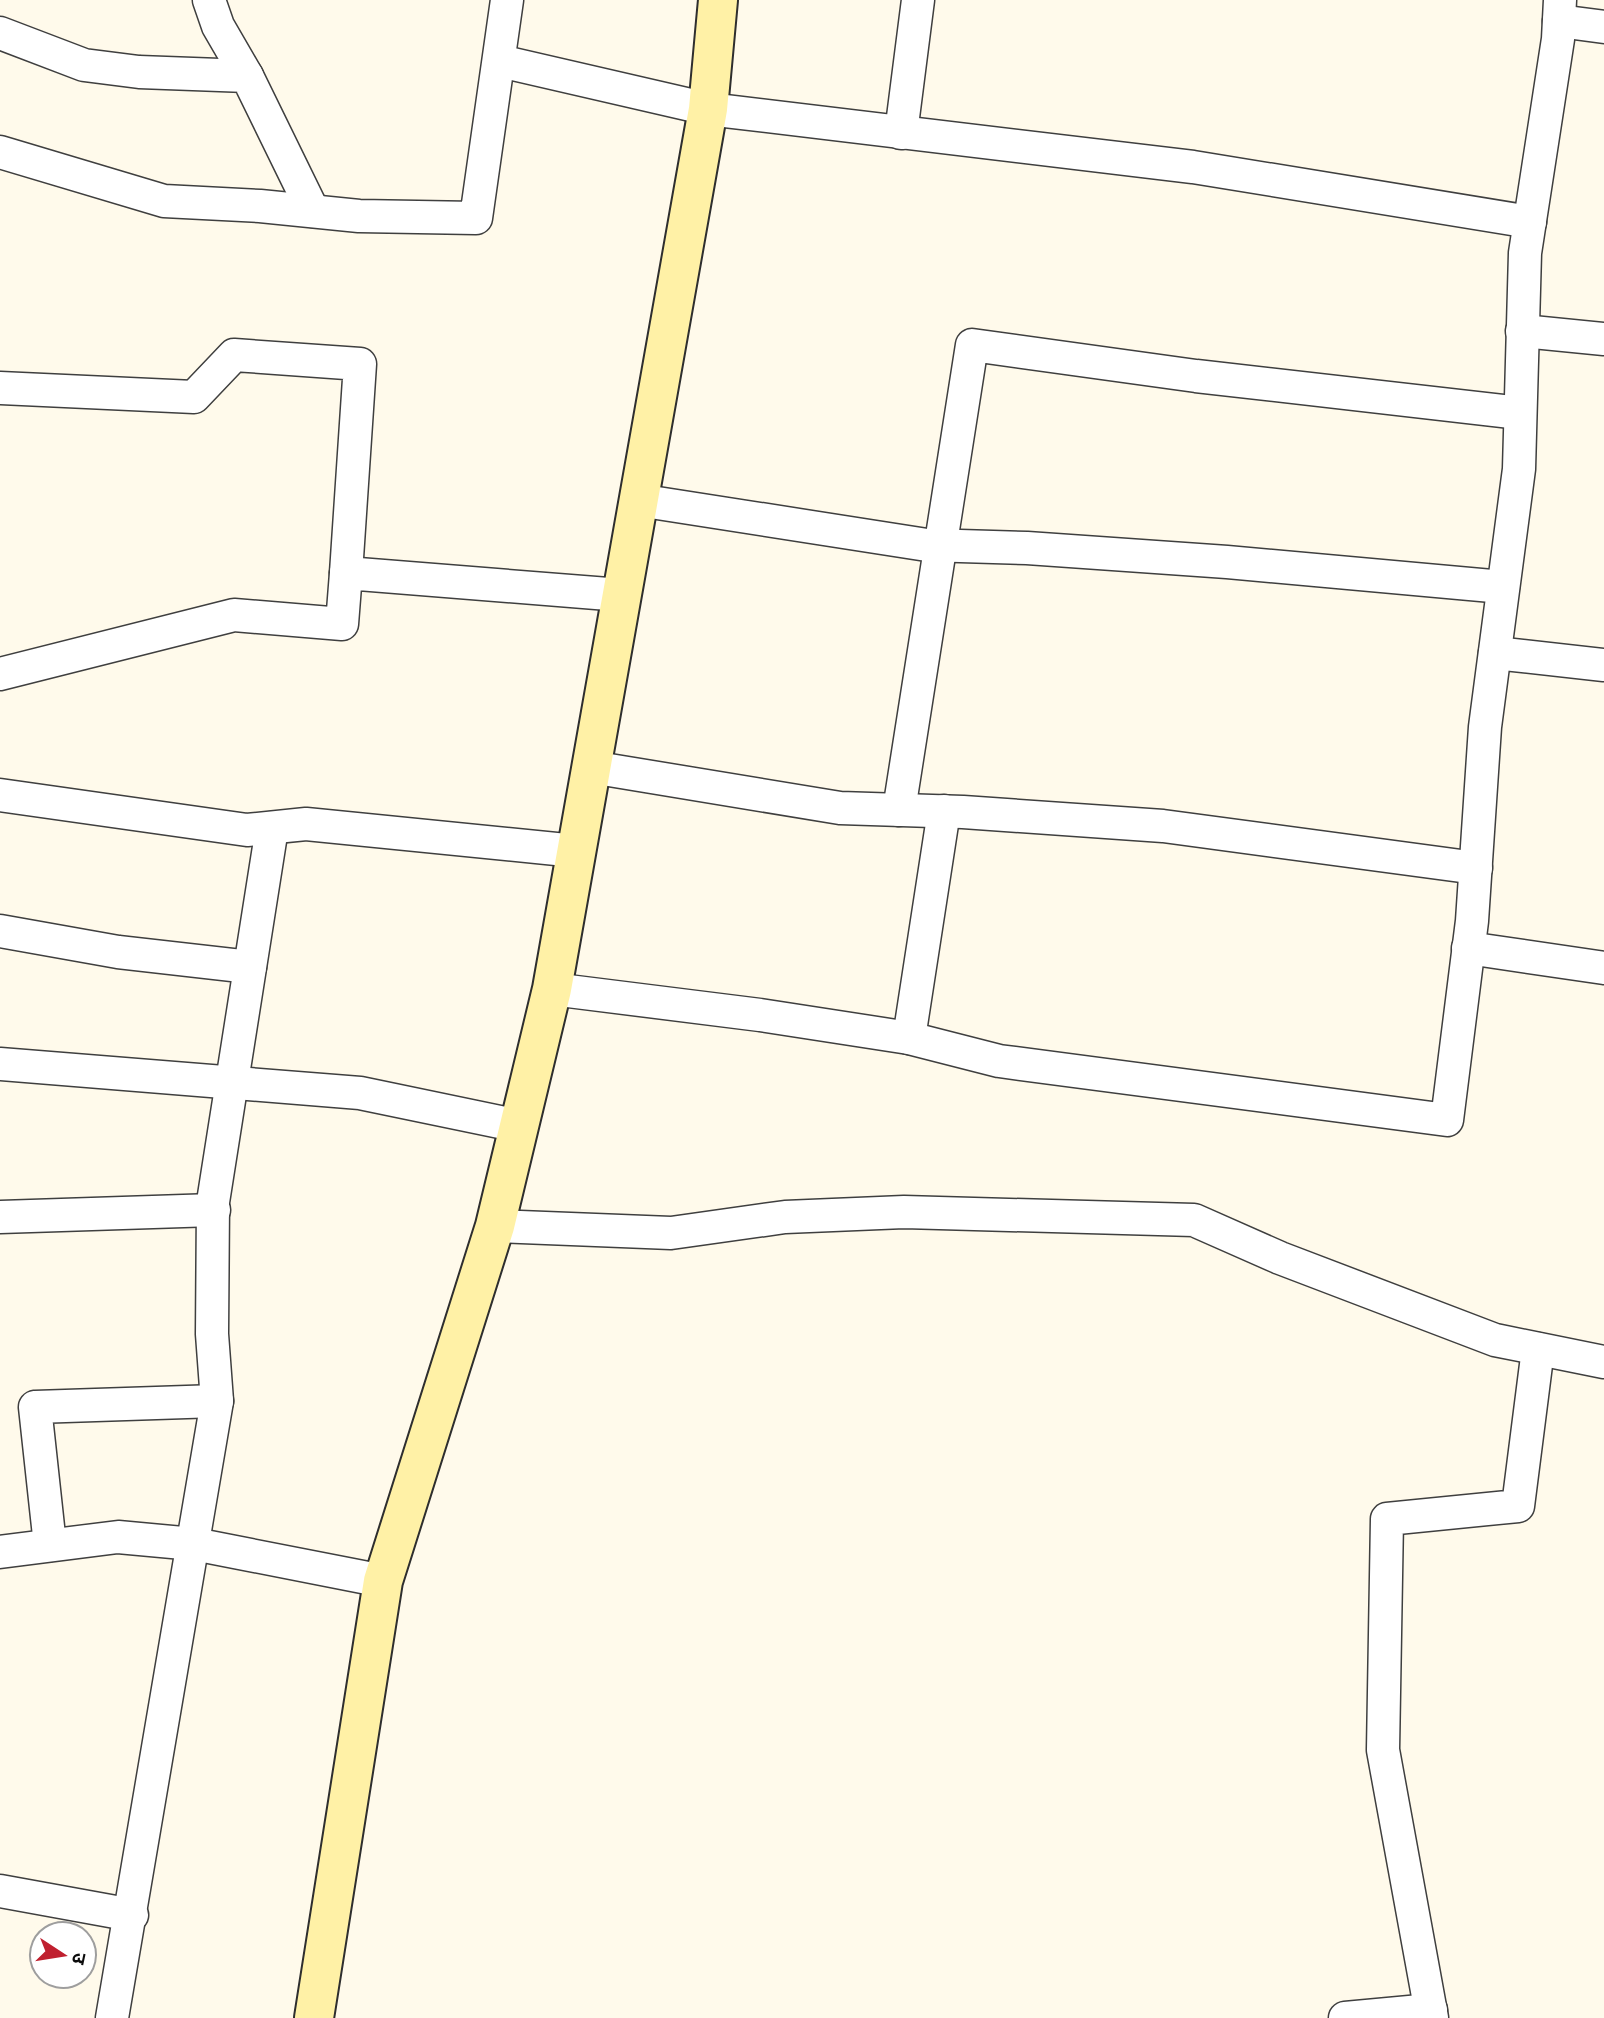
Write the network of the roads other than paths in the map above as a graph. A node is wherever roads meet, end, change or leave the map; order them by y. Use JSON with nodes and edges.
{"nodes":[{"id":1,"x":209,"y":0,"type":"edge"},
{"id":2,"x":507,"y":0,"type":"edge"},
{"id":3,"x":718,"y":0,"type":"edge"},
{"id":4,"x":918,"y":0,"type":"edge"},
{"id":5,"x":1560,"y":10,"type":"edge"},
{"id":6,"x":1604,"y":27,"type":"edge"},
{"id":7,"x":0,"y":33,"type":"edge"},
{"id":8,"x":500,"y":61,"type":"junction"},
{"id":9,"x":247,"y":76,"type":"junction"},
{"id":10,"x":708,"y":109,"type":"junction"},
{"id":11,"x":901,"y":134,"type":"junction"},
{"id":12,"x":0,"y":152,"type":"edge"},
{"id":13,"x":313,"y":211,"type":"junction"},
{"id":14,"x":1530,"y":222,"type":"junction"},
{"id":15,"x":1522,"y":331,"type":"junction"},
{"id":16,"x":1604,"y":339,"type":"edge"},
{"id":17,"x":0,"y":388,"type":"edge"},
{"id":18,"x":1520,"y":413,"type":"junction"},
{"id":19,"x":638,"y":500,"type":"junction"},
{"id":20,"x":942,"y":546,"type":"junction"},
{"id":21,"x":346,"y":573,"type":"junction"},
{"id":22,"x":1503,"y":587,"type":"junction"},
{"id":23,"x":621,"y":595,"type":"junction"},
{"id":24,"x":1494,"y":653,"type":"junction"},
{"id":25,"x":1604,"y":666,"type":"edge"},
{"id":26,"x":0,"y":674,"type":"edge"},
{"id":27,"x":591,"y":766,"type":"junction"},
{"id":28,"x":0,"y":795,"type":"edge"},
{"id":29,"x":899,"y":810,"type":"junction"},
{"id":30,"x":944,"y":811,"type":"junction"},
{"id":31,"x":272,"y":828,"type":"junction"},
{"id":32,"x":576,"y":851,"type":"junction"},
{"id":33,"x":1476,"y":868,"type":"junction"},
{"id":34,"x":0,"y":931,"type":"edge"},
{"id":35,"x":1468,"y":948,"type":"junction"},
{"id":36,"x":250,"y":967,"type":"junction"},
{"id":37,"x":1604,"y":968,"type":"edge"},
{"id":38,"x":552,"y":989,"type":"junction"},
{"id":39,"x":909,"y":1038,"type":"junction"},
{"id":40,"x":0,"y":1064,"type":"edge"},
{"id":41,"x":230,"y":1084,"type":"junction"},
{"id":42,"x":519,"y":1126,"type":"junction"},
{"id":43,"x":214,"y":1210,"type":"junction"},
{"id":44,"x":0,"y":1217,"type":"edge"},
{"id":45,"x":495,"y":1226,"type":"junction"},
{"id":46,"x":1538,"y":1349,"type":"junction"},
{"id":47,"x":1604,"y":1362,"type":"edge"},
{"id":48,"x":217,"y":1401,"type":"junction"},
{"id":49,"x":194,"y":1544,"type":"junction"},
{"id":50,"x":50,"y":1545,"type":"junction"},
{"id":51,"x":0,"y":1552,"type":"edge"},
{"id":52,"x":383,"y":1581,"type":"junction"},
{"id":53,"x":0,"y":1891,"type":"edge"},
{"id":54,"x":132,"y":1915,"type":"junction"},
{"id":55,"x":1431,"y":2014,"type":"edge"},
{"id":56,"x":112,"y":2018,"type":"edge"},
{"id":57,"x":314,"y":2018,"type":"edge"},
{"id":58,"x":1345,"y":2018,"type":"edge"}],
"edges":[{"from":1,"to":9,"type":"street"},
{"from":2,"to":8,"type":"street"},
{"from":3,"to":10,"type":"street"},
{"from":4,"to":11,"type":"street"},
{"from":5,"to":6,"type":"street"},
{"from":5,"to":14,"type":"street"},
{"from":7,"to":9,"type":"street"},
{"from":8,"to":10,"type":"street"},
{"from":8,"to":13,"type":"street"},
{"from":9,"to":13,"type":"street"},
{"from":10,"to":11,"type":"street"},
{"from":10,"to":19,"type":"street"},
{"from":11,"to":14,"type":"street"},
{"from":12,"to":13,"type":"street"},
{"from":14,"to":15,"type":"street"},
{"from":15,"to":16,"type":"street"},
{"from":15,"to":18,"type":"street"},
{"from":17,"to":21,"type":"street"},
{"from":18,"to":20,"type":"street"},
{"from":18,"to":22,"type":"street"},
{"from":19,"to":20,"type":"street"},
{"from":19,"to":23,"type":"street"},
{"from":20,"to":22,"type":"street"},
{"from":20,"to":29,"type":"street"},
{"from":21,"to":23,"type":"street"},
{"from":21,"to":26,"type":"street"},
{"from":22,"to":24,"type":"street"},
{"from":23,"to":27,"type":"street"},
{"from":24,"to":25,"type":"street"},
{"from":24,"to":33,"type":"street"},
{"from":27,"to":29,"type":"street"},
{"from":27,"to":32,"type":"street"},
{"from":28,"to":31,"type":"street"},
{"from":29,"to":30,"type":"street"},
{"from":30,"to":33,"type":"street"},
{"from":30,"to":39,"type":"street"},
{"from":31,"to":32,"type":"street"},
{"from":31,"to":36,"type":"street"},
{"from":32,"to":38,"type":"street"},
{"from":33,"to":35,"type":"street"},
{"from":34,"to":36,"type":"street"},
{"from":35,"to":37,"type":"street"},
{"from":35,"to":39,"type":"street"},
{"from":36,"to":41,"type":"street"},
{"from":38,"to":39,"type":"street"},
{"from":38,"to":42,"type":"street"},
{"from":40,"to":41,"type":"street"},
{"from":41,"to":42,"type":"street"},
{"from":41,"to":43,"type":"street"},
{"from":42,"to":45,"type":"street"},
{"from":43,"to":44,"type":"street"},
{"from":43,"to":48,"type":"street"},
{"from":45,"to":46,"type":"street"},
{"from":45,"to":52,"type":"street"},
{"from":46,"to":47,"type":"street"},
{"from":46,"to":55,"type":"street"},
{"from":48,"to":49,"type":"street"},
{"from":48,"to":50,"type":"street"},
{"from":49,"to":50,"type":"street"},
{"from":49,"to":52,"type":"street"},
{"from":49,"to":54,"type":"street"},
{"from":50,"to":51,"type":"street"},
{"from":52,"to":57,"type":"street"},
{"from":53,"to":54,"type":"street"},
{"from":54,"to":56,"type":"street"},
{"from":55,"to":58,"type":"street"}]}
